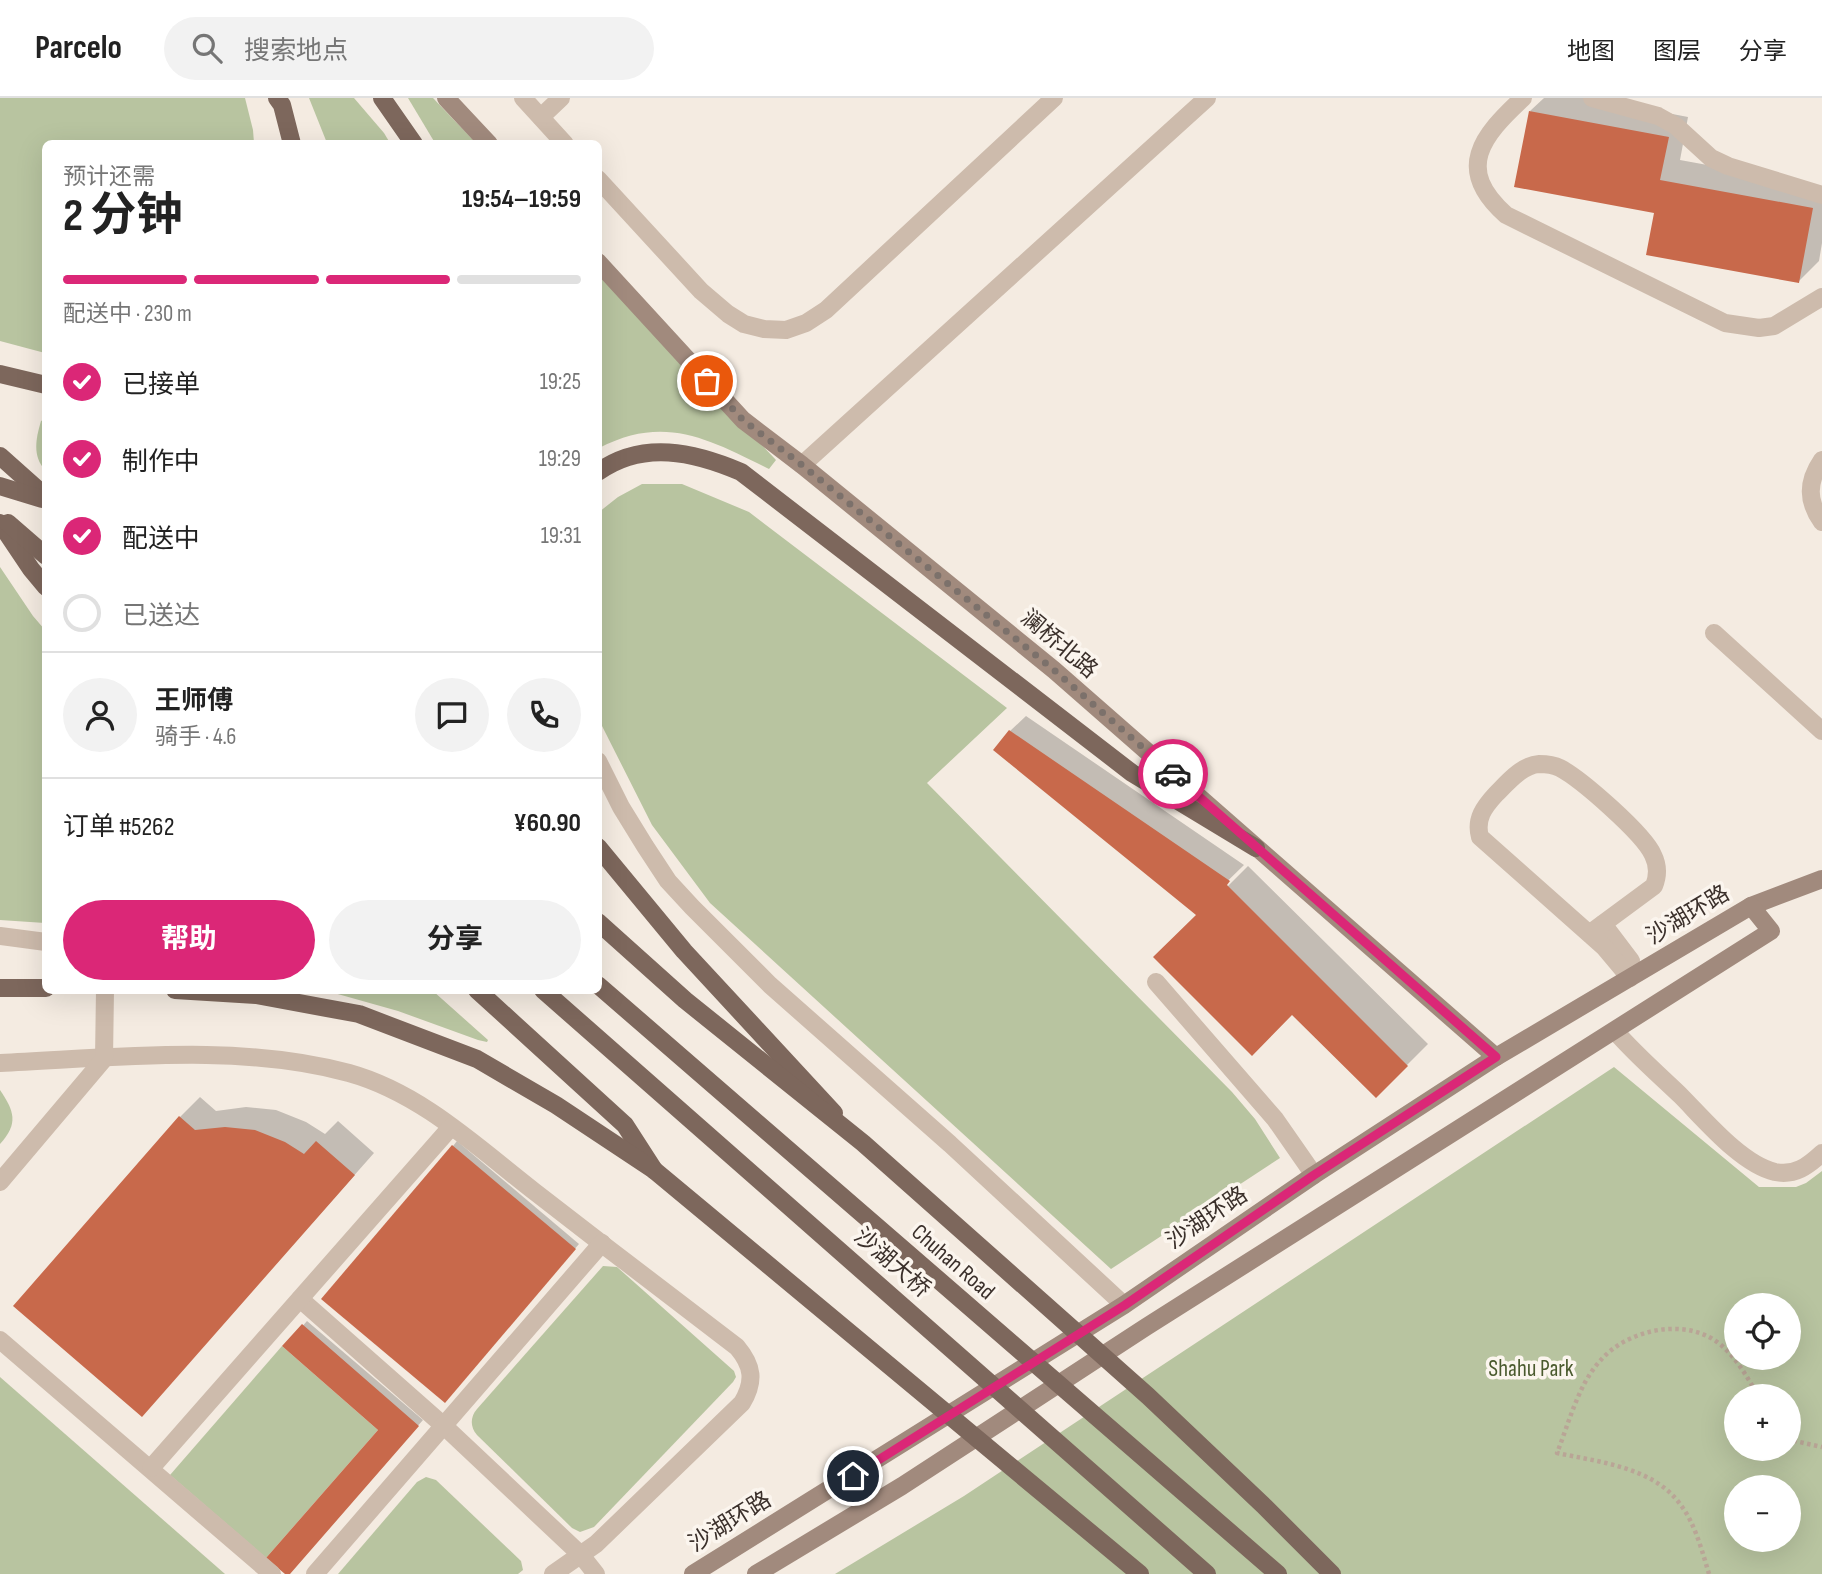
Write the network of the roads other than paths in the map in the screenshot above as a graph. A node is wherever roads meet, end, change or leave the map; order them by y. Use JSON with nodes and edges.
{"nodes":[{"id":1,"x":277,"y":98,"type":"edge"},
{"id":2,"x":382,"y":98,"type":"edge"},
{"id":3,"x":446,"y":98,"type":"edge"},
{"id":4,"x":523,"y":98,"type":"edge"},
{"id":5,"x":561,"y":98,"type":"edge"},
{"id":6,"x":1054,"y":98,"type":"edge"},
{"id":7,"x":1207,"y":98,"type":"edge"},
{"id":8,"x":1523,"y":98,"type":"edge"},
{"id":9,"x":1592,"y":98,"type":"edge"},
{"id":10,"x":541,"y":117,"type":"junction"},
{"id":11,"x":291,"y":140,"type":"edge"},
{"id":12,"x":411,"y":140,"type":"edge"},
{"id":13,"x":485,"y":140,"type":"edge"},
{"id":14,"x":561,"y":140,"type":"edge"},
{"id":15,"x":602,"y":183,"type":"edge"},
{"id":16,"x":1822,"y":195,"type":"edge"},
{"id":17,"x":602,"y":266,"type":"edge"},
{"id":18,"x":1822,"y":297,"type":"edge"},
{"id":19,"x":0,"y":374,"type":"edge"},
{"id":20,"x":42,"y":384,"type":"edge"},
{"id":21,"x":0,"y":456,"type":"edge"},
{"id":22,"x":1822,"y":460,"type":"edge"},
{"id":23,"x":802,"y":465,"type":"junction"},
{"id":24,"x":602,"y":470,"type":"edge"},
{"id":25,"x":0,"y":486,"type":"edge"},
{"id":26,"x":42,"y":495,"type":"edge"},
{"id":27,"x":42,"y":498,"type":"edge"},
{"id":28,"x":0,"y":516,"type":"edge"},
{"id":29,"x":1822,"y":522,"type":"edge"},
{"id":30,"x":0,"y":523,"type":"edge"},
{"id":31,"x":42,"y":553,"type":"edge"},
{"id":32,"x":42,"y":582,"type":"edge"},
{"id":33,"x":1714,"y":633,"type":"dead end"},
{"id":34,"x":1822,"y":731,"type":"edge"},
{"id":35,"x":602,"y":769,"type":"edge"},
{"id":36,"x":1256,"y":848,"type":"junction"},
{"id":37,"x":602,"y":852,"type":"edge"},
{"id":38,"x":1822,"y":878,"type":"edge"},
{"id":39,"x":1751,"y":906,"type":"junction"},
{"id":40,"x":602,"y":926,"type":"edge"},
{"id":41,"x":1596,"y":929,"type":"junction"},
{"id":42,"x":0,"y":936,"type":"edge"},
{"id":43,"x":42,"y":941,"type":"edge"},
{"id":44,"x":1635,"y":975,"type":"junction"},
{"id":45,"x":1156,"y":982,"type":"dead end"},
{"id":46,"x":0,"y":988,"type":"edge"},
{"id":47,"x":42,"y":988,"type":"edge"},
{"id":48,"x":602,"y":988,"type":"edge"},
{"id":49,"x":105,"y":994,"type":"edge"},
{"id":50,"x":240,"y":994,"type":"edge"},
{"id":51,"x":481,"y":994,"type":"edge"},
{"id":52,"x":548,"y":994,"type":"edge"},
{"id":53,"x":1615,"y":1031,"type":"junction"},
{"id":54,"x":1496,"y":1057,"type":"junction"},
{"id":55,"x":104,"y":1059,"type":"junction"},
{"id":56,"x":0,"y":1063,"type":"edge"},
{"id":57,"x":451,"y":1127,"type":"junction"},
{"id":58,"x":863,"y":1143,"type":"junction"},
{"id":59,"x":1822,"y":1153,"type":"edge"},
{"id":60,"x":654,"y":1170,"type":"junction"},
{"id":61,"x":1314,"y":1175,"type":"junction"},
{"id":62,"x":0,"y":1182,"type":"edge"},
{"id":63,"x":602,"y":1244,"type":"junction"},
{"id":64,"x":300,"y":1299,"type":"junction"},
{"id":65,"x":1125,"y":1305,"type":"junction"},
{"id":66,"x":0,"y":1340,"type":"edge"},
{"id":67,"x":444,"y":1426,"type":"junction"},
{"id":68,"x":151,"y":1468,"type":"junction"},
{"id":69,"x":581,"y":1555,"type":"junction"},
{"id":70,"x":272,"y":1574,"type":"edge"},
{"id":71,"x":315,"y":1574,"type":"edge"},
{"id":72,"x":553,"y":1574,"type":"edge"},
{"id":73,"x":596,"y":1574,"type":"edge"},
{"id":74,"x":693,"y":1574,"type":"edge"},
{"id":75,"x":756,"y":1574,"type":"edge"},
{"id":76,"x":1140,"y":1574,"type":"edge"},
{"id":77,"x":1207,"y":1574,"type":"edge"},
{"id":78,"x":1278,"y":1574,"type":"edge"},
{"id":79,"x":1332,"y":1574,"type":"edge"}],
"edges":[{"from":1,"to":11,"type":"main road"},
{"from":2,"to":12,"type":"main road"},
{"from":3,"to":13,"type":"street"},
{"from":4,"to":10,"type":"street"},
{"from":5,"to":10,"type":"street"},
{"from":6,"to":15,"type":"street"},
{"from":7,"to":23,"type":"street"},
{"from":8,"to":18,"type":"street"},
{"from":9,"to":16,"type":"street"},
{"from":10,"to":14,"type":"street"},
{"from":17,"to":23,"type":"street","name":"澜桥北路"},
{"from":19,"to":20,"type":"main road"},
{"from":21,"to":26,"type":"main road"},
{"from":22,"to":29,"type":"street"},
{"from":23,"to":36,"type":"street","name":"澜桥北路"},
{"from":24,"to":36,"type":"main road"},
{"from":25,"to":27,"type":"main road"},
{"from":28,"to":31,"type":"main road"},
{"from":30,"to":32,"type":"main road"},
{"from":33,"to":34,"type":"street"},
{"from":35,"to":65,"type":"street"},
{"from":36,"to":54,"type":"street","name":"澜桥北路"},
{"from":37,"to":58,"type":"main road","bridge":true},
{"from":38,"to":39,"type":"street","name":"沙湖环路"},
{"from":39,"to":44,"type":"street","name":"沙湖环路"},
{"from":39,"to":53,"type":"street","name":"沙湖环路"},
{"from":40,"to":58,"type":"main road","bridge":true},
{"from":41,"to":41,"type":"street"},
{"from":41,"to":44,"type":"street"},
{"from":42,"to":43,"type":"street"},
{"from":44,"to":54,"type":"street","name":"沙湖环路"},
{"from":45,"to":61,"type":"street"},
{"from":46,"to":47,"type":"main road"},
{"from":48,"to":78,"type":"main road","name":"Chuhan Road","bridge":true},
{"from":49,"to":55,"type":"street"},
{"from":50,"to":60,"type":"main road","bridge":true},
{"from":51,"to":60,"type":"main road"},
{"from":52,"to":77,"type":"main road","name":"沙湖大桥","bridge":true},
{"from":53,"to":59,"type":"street"},
{"from":53,"to":75,"type":"street","name":"沙湖环路"},
{"from":54,"to":61,"type":"street","name":"沙湖环路"},
{"from":55,"to":56,"type":"street"},
{"from":55,"to":57,"type":"street"},
{"from":55,"to":62,"type":"street"},
{"from":57,"to":63,"type":"street"},
{"from":57,"to":64,"type":"street"},
{"from":58,"to":79,"type":"main road","bridge":true},
{"from":60,"to":76,"type":"main road","bridge":true},
{"from":61,"to":65,"type":"street","name":"沙湖环路"},
{"from":63,"to":67,"type":"street"},
{"from":63,"to":69,"type":"street"},
{"from":64,"to":67,"type":"street"},
{"from":64,"to":68,"type":"street"},
{"from":65,"to":74,"type":"street","name":"沙湖环路"},
{"from":66,"to":68,"type":"street"},
{"from":67,"to":69,"type":"street"},
{"from":67,"to":71,"type":"street"},
{"from":68,"to":70,"type":"street"},
{"from":69,"to":72,"type":"street"},
{"from":69,"to":73,"type":"street"}]}
